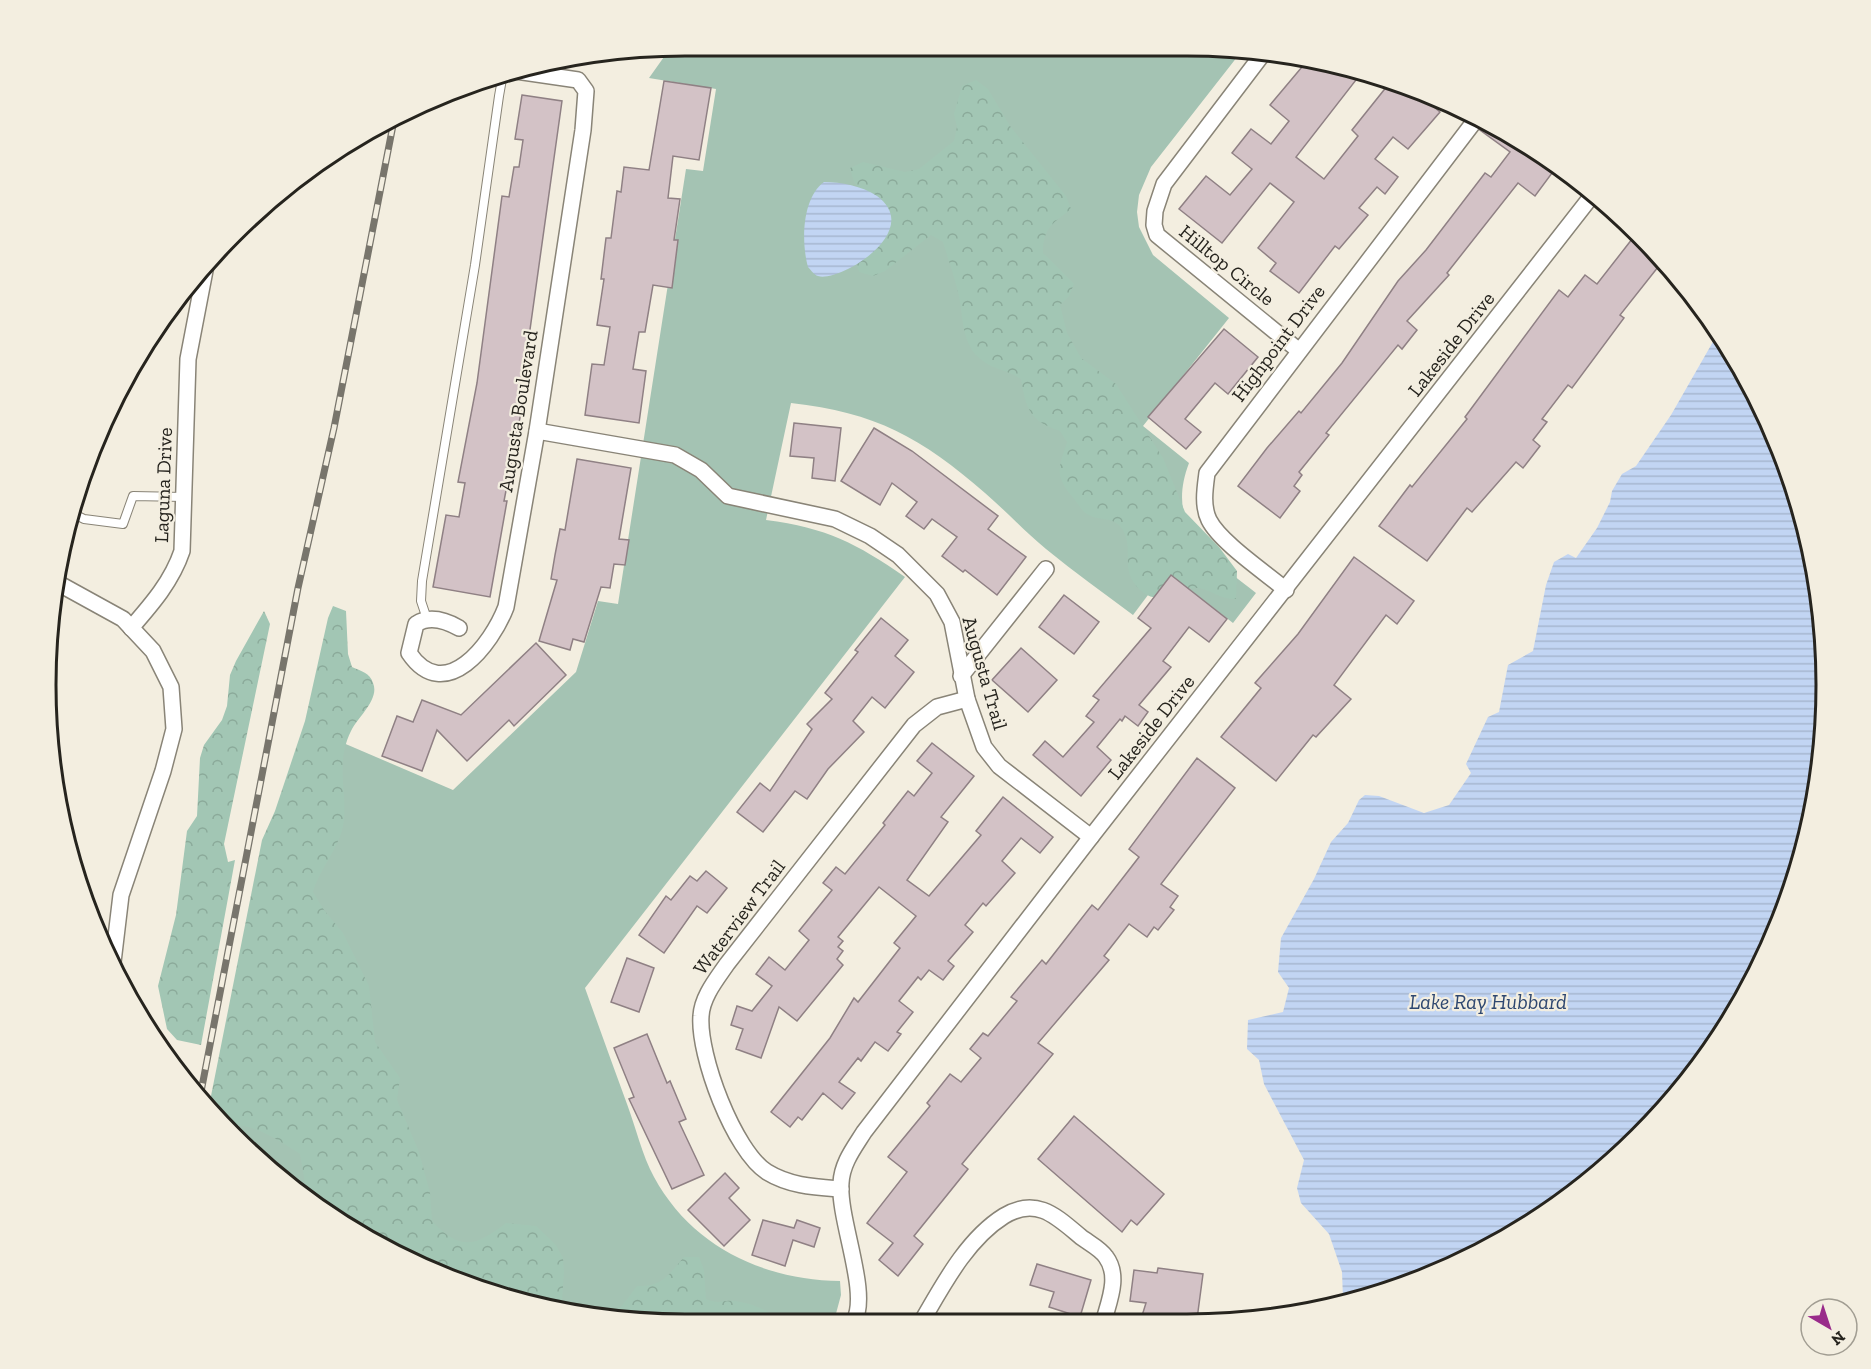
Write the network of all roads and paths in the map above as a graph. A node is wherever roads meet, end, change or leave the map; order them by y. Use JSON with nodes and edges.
{"nodes":[{"id":1,"x":1258,"y":60,"type":"edge"},
{"id":2,"x":534,"y":74,"type":"edge"},
{"id":3,"x":501,"y":83,"type":"edge"},
{"id":4,"x":1472,"y":124,"type":"edge"},
{"id":5,"x":1588,"y":201,"type":"edge"},
{"id":6,"x":203,"y":281,"type":"edge"},
{"id":7,"x":1298,"y":350,"type":"junction"},
{"id":8,"x":537,"y":431,"type":"junction"},
{"id":9,"x":184,"y":497,"type":"junction"},
{"id":10,"x":79,"y":516,"type":"edge"},
{"id":11,"x":1046,"y":569,"type":"dead end"},
{"id":12,"x":64,"y":586,"type":"edge"},
{"id":13,"x":1286,"y":590,"type":"junction"},
{"id":14,"x":427,"y":619,"type":"junction"},
{"id":15,"x":131,"y":628,"type":"junction"},
{"id":16,"x":459,"y":628,"type":"dead end"},
{"id":17,"x":962,"y":676,"type":"junction"},
{"id":18,"x":967,"y":699,"type":"junction"},
{"id":19,"x":1090,"y":837,"type":"junction"},
{"id":20,"x":114,"y":950,"type":"edge"},
{"id":21,"x":841,"y":1189,"type":"junction"},
{"id":22,"x":858,"y":1313,"type":"edge"},
{"id":23,"x":927,"y":1313,"type":"edge"},
{"id":24,"x":1106,"y":1313,"type":"edge"}],
"edges":[{"from":1,"to":7,"type":"street","name":"Hilltop Circle"},
{"from":2,"to":8,"type":"street","name":"Augusta Boulevard"},
{"from":3,"to":14,"type":"lane"},
{"from":4,"to":7,"type":"street","name":"Highpoint Drive"},
{"from":5,"to":13,"type":"street","name":"Lakeside Drive"},
{"from":6,"to":9,"type":"street","name":"Laguna Drive"},
{"from":7,"to":13,"type":"street","name":"Highpoint Drive"},
{"from":8,"to":14,"type":"street","name":"Augusta Boulevard"},
{"from":8,"to":17,"type":"street","name":"Augusta Trail"},
{"from":9,"to":10,"type":"lane"},
{"from":9,"to":15,"type":"street","name":"Laguna Drive"},
{"from":11,"to":17,"type":"street"},
{"from":12,"to":15,"type":"street"},
{"from":13,"to":19,"type":"street","name":"Lakeside Drive"},
{"from":14,"to":16,"type":"street"},
{"from":15,"to":20,"type":"street"},
{"from":17,"to":18,"type":"street","name":"Augusta Trail"},
{"from":18,"to":19,"type":"street","name":"Augusta Trail"},
{"from":18,"to":21,"type":"street","name":"Waterview Trail"},
{"from":19,"to":21,"type":"street","name":"Lakeside Drive"},
{"from":21,"to":22,"type":"street","name":"Lakeside Drive"},
{"from":23,"to":24,"type":"street"}]}
